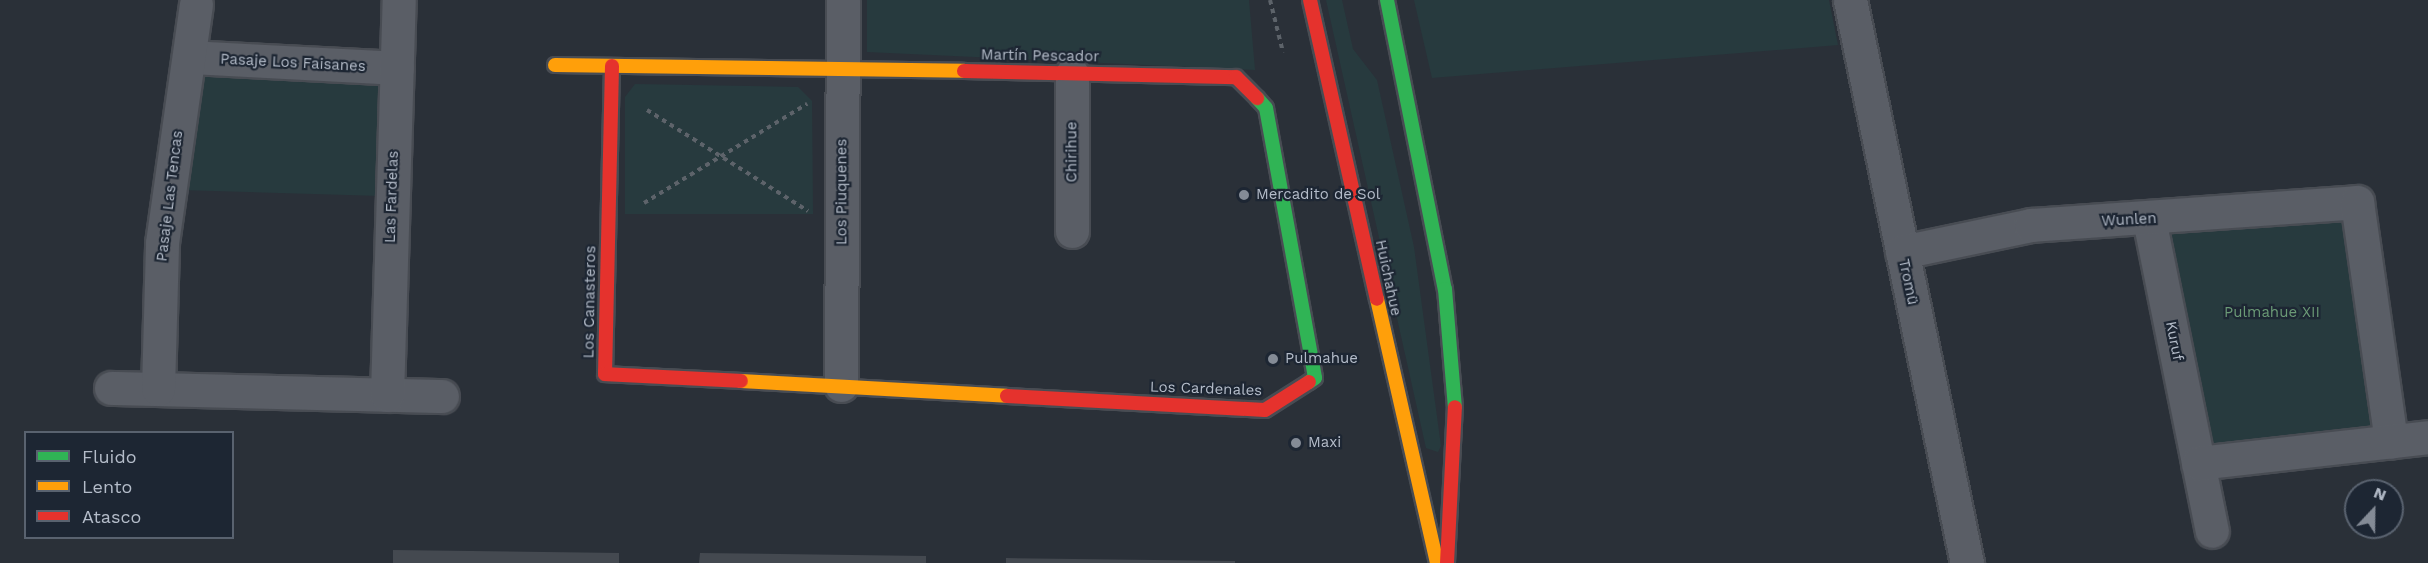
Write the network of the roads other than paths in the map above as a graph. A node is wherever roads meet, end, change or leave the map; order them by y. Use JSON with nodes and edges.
{"nodes":[{"id":1,"x":399,"y":0,"type":"edge"},
{"id":2,"x":843,"y":0,"type":"edge"},
{"id":3,"x":1310,"y":0,"type":"edge"},
{"id":4,"x":1387,"y":0,"type":"edge"},
{"id":5,"x":1850,"y":0,"type":"edge"},
{"id":6,"x":196,"y":4,"type":"dead end"},
{"id":7,"x":189,"y":57,"type":"junction"},
{"id":8,"x":555,"y":65,"type":"dead end"},
{"id":9,"x":612,"y":66,"type":"junction"},
{"id":10,"x":397,"y":68,"type":"junction"},
{"id":11,"x":842,"y":69,"type":"junction"},
{"id":12,"x":1072,"y":74,"type":"junction"},
{"id":13,"x":1236,"y":77,"type":"joint"},
{"id":14,"x":2149,"y":219,"type":"junction"},
{"id":15,"x":1072,"y":231,"type":"dead end"},
{"id":16,"x":1902,"y":252,"type":"junction"},
{"id":17,"x":841,"y":385,"type":"junction"},
{"id":18,"x":111,"y":388,"type":"dead end"},
{"id":19,"x":158,"y":389,"type":"junction"},
{"id":20,"x":387,"y":395,"type":"junction"},
{"id":21,"x":442,"y":396,"type":"dead end"},
{"id":22,"x":2428,"y":437,"type":"edge"},
{"id":23,"x":2391,"y":442,"type":"junction"},
{"id":24,"x":2198,"y":463,"type":"junction"},
{"id":25,"x":2212,"y":531,"type":"dead end"},
{"id":26,"x":1437,"y":563,"type":"edge"},
{"id":27,"x":1447,"y":563,"type":"edge"},
{"id":28,"x":1967,"y":563,"type":"edge"}],
"edges":[{"from":1,"to":10,"type":"street","name":"Las Fardelas"},
{"from":2,"to":11,"type":"street","name":"Los Piuquenes"},
{"from":3,"to":26,"type":"street","name":"Huichahue"},
{"from":4,"to":27,"type":"street"},
{"from":5,"to":16,"type":"street","name":"Tromü"},
{"from":6,"to":7,"type":"street","name":"Pasaje Las Tencas"},
{"from":7,"to":10,"type":"street","name":"Pasaje Los Faisanes"},
{"from":7,"to":19,"type":"street","name":"Pasaje Las Tencas"},
{"from":8,"to":9,"type":"street"},
{"from":9,"to":11,"type":"street"},
{"from":9,"to":17,"type":"street","name":"Los Canasteros"},
{"from":10,"to":20,"type":"street","name":"Las Fardelas"},
{"from":11,"to":12,"type":"street","name":"Martín Pescador"},
{"from":11,"to":17,"type":"street","name":"Los Piuquenes"},
{"from":12,"to":13,"type":"street","name":"Martín Pescador"},
{"from":12,"to":15,"type":"street","name":"Chirihue"},
{"from":13,"to":17,"type":"street","name":"Los Cardenales"},
{"from":14,"to":16,"type":"street","name":"Wunlen"},
{"from":14,"to":23,"type":"street","name":"Wunlen"},
{"from":14,"to":24,"type":"street","name":"Kuruf"},
{"from":16,"to":28,"type":"street","name":"Tromü"},
{"from":18,"to":19,"type":"street"},
{"from":19,"to":20,"type":"street"},
{"from":20,"to":21,"type":"street"},
{"from":22,"to":23,"type":"street"},
{"from":23,"to":24,"type":"street"},
{"from":24,"to":25,"type":"street","name":"Kuruf"}]}
